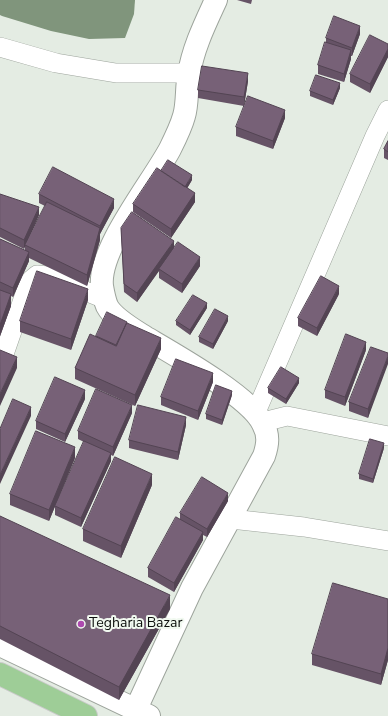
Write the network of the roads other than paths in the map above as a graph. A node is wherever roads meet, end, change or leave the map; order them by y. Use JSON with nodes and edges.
{"nodes":[{"id":1,"x":216,"y":0,"type":"edge"},
{"id":2,"x":0,"y":47,"type":"edge"},
{"id":3,"x":189,"y":73,"type":"junction"},
{"id":4,"x":388,"y":110,"type":"edge"},
{"id":5,"x":105,"y":299,"type":"junction"},
{"id":6,"x":3,"y":357,"type":"edge"},
{"id":7,"x":259,"y":417,"type":"junction"},
{"id":8,"x":388,"y":436,"type":"edge"},
{"id":9,"x":230,"y":519,"type":"junction"},
{"id":10,"x":388,"y":541,"type":"edge"},
{"id":11,"x":0,"y":645,"type":"edge"},
{"id":12,"x":0,"y":674,"type":"edge"},
{"id":13,"x":143,"y":713,"type":"edge"},
{"id":14,"x":86,"y":716,"type":"edge"}],
"edges":[{"from":1,"to":3,"type":"street"},
{"from":2,"to":3,"type":"street"},
{"from":3,"to":5,"type":"street"},
{"from":4,"to":7,"type":"street"},
{"from":5,"to":6,"type":"street"},
{"from":5,"to":7,"type":"street"},
{"from":7,"to":8,"type":"street"},
{"from":7,"to":9,"type":"street"},
{"from":9,"to":10,"type":"street"},
{"from":9,"to":13,"type":"street"},
{"from":11,"to":13,"type":"street"},
{"from":12,"to":14,"type":"main road"}]}
